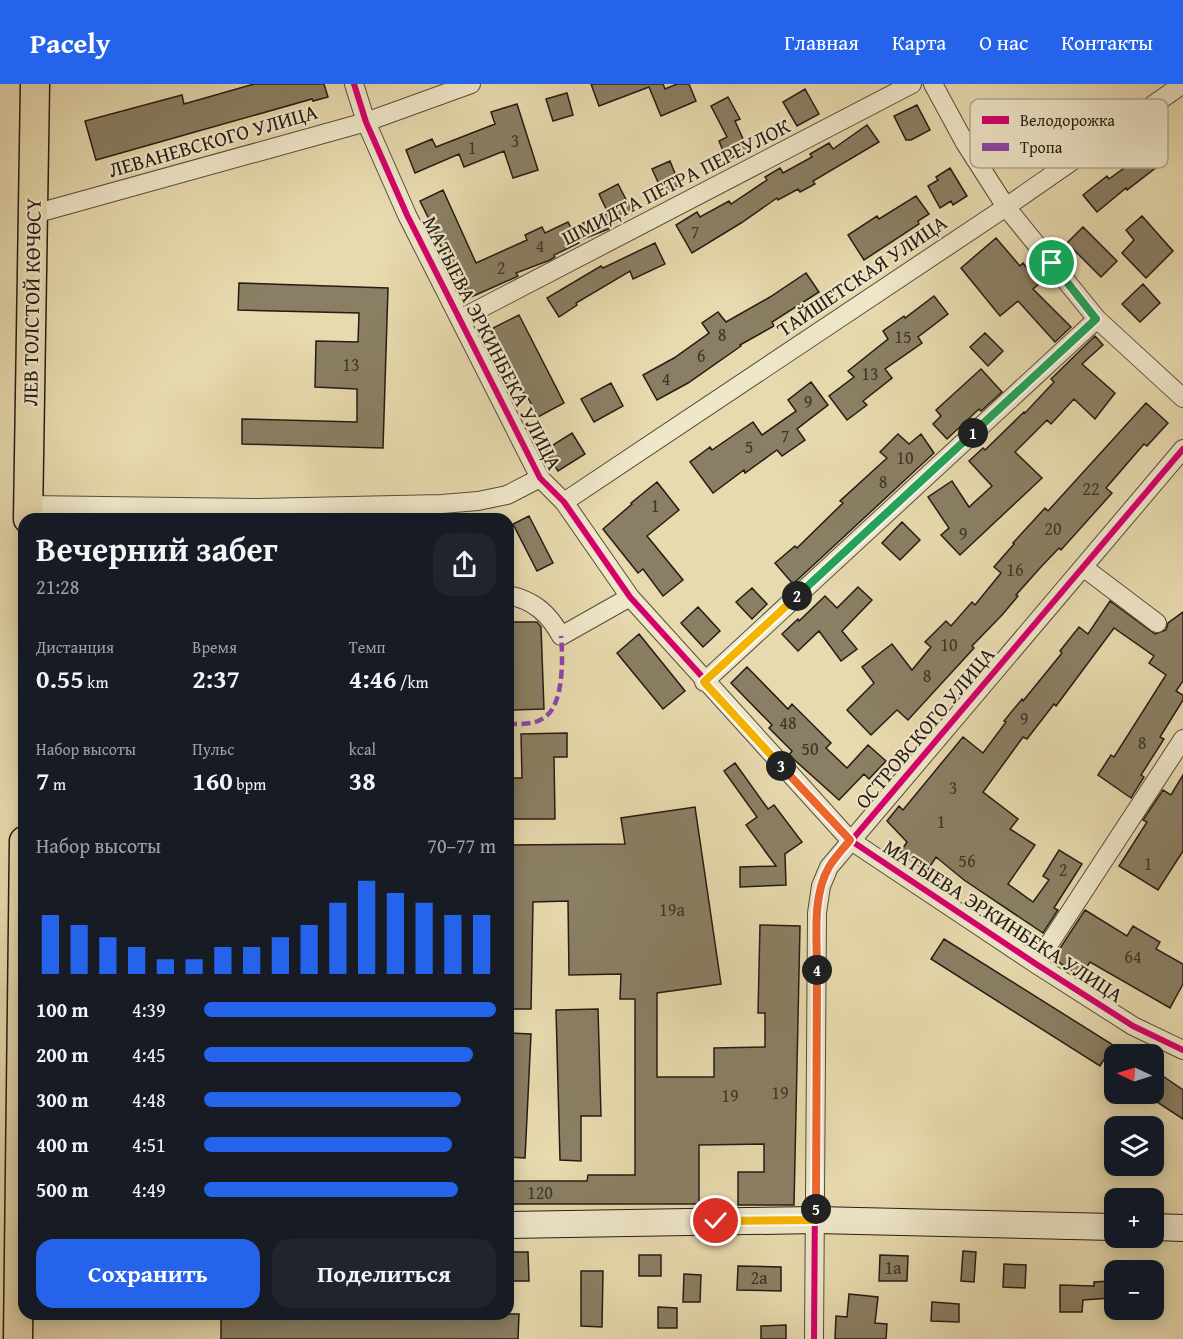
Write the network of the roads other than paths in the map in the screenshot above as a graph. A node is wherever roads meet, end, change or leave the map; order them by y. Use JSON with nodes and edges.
{"nodes":[{"id":1,"x":35,"y":84,"type":"edge"},
{"id":2,"x":354,"y":84,"type":"edge"},
{"id":3,"x":471,"y":84,"type":"edge"},
{"id":4,"x":912,"y":84,"type":"edge"},
{"id":5,"x":933,"y":84,"type":"edge"},
{"id":6,"x":1183,"y":84,"type":"edge"},
{"id":7,"x":1161,"y":99,"type":"edge"},
{"id":8,"x":366,"y":122,"type":"junction"},
{"id":9,"x":970,"y":152,"type":"edge"},
{"id":10,"x":981,"y":168,"type":"edge"},
{"id":11,"x":1062,"y":168,"type":"edge"},
{"id":12,"x":1006,"y":207,"type":"junction"},
{"id":13,"x":34,"y":214,"type":"junction"},
{"id":14,"x":460,"y":319,"type":"junction"},
{"id":15,"x":1096,"y":319,"type":"junction"},
{"id":16,"x":1183,"y":398,"type":"edge"},
{"id":17,"x":1183,"y":449,"type":"edge"},
{"id":18,"x":540,"y":478,"type":"junction"},
{"id":19,"x":564,"y":502,"type":"junction"},
{"id":20,"x":28,"y":512,"type":"edge"},
{"id":21,"x":258,"y":513,"type":"edge"},
{"id":22,"x":1083,"y":567,"type":"junction"},
{"id":23,"x":514,"y":597,"type":"edge"},
{"id":24,"x":630,"y":597,"type":"junction"},
{"id":25,"x":1157,"y":623,"type":"dead end"},
{"id":26,"x":704,"y":682,"type":"junction"},
{"id":27,"x":1183,"y":739,"type":"edge"},
{"id":28,"x":850,"y":840,"type":"junction"},
{"id":29,"x":1036,"y":964,"type":"junction"},
{"id":30,"x":1183,"y":1050,"type":"edge"},
{"id":31,"x":816,"y":1220,"type":"junction"},
{"id":32,"x":514,"y":1225,"type":"edge"},
{"id":33,"x":1104,"y":1227,"type":"edge"},
{"id":34,"x":1164,"y":1227,"type":"edge"},
{"id":35,"x":1183,"y":1228,"type":"edge"},
{"id":36,"x":19,"y":1320,"type":"edge"},
{"id":37,"x":18,"y":1339,"type":"edge"},
{"id":38,"x":814,"y":1339,"type":"edge"}],
"edges":[{"from":1,"to":13,"type":"main road","name":"ЛЕВ ТОЛСТОЙ КӨЧӨСҮ"},
{"from":2,"to":8,"type":"street","name":"МАТЫЕВА ЭРКИНБЕКА УЛИЦА"},
{"from":3,"to":8,"type":"street","name":"ЛЕВАНЕВСКОГО УЛИЦА"},
{"from":4,"to":14,"type":"street","name":"ШМИДТА ПЕТРА ПЕРЕУЛОК"},
{"from":5,"to":9,"type":"street"},
{"from":6,"to":7,"type":"street","name":"ТАЙШЕТСКАЯ УЛИЦА"},
{"from":8,"to":13,"type":"street","name":"ЛЕВАНЕВСКОГО УЛИЦА"},
{"from":8,"to":14,"type":"street","name":"МАТЫЕВА ЭРКИНБЕКА УЛИЦА"},
{"from":10,"to":12,"type":"street"},
{"from":11,"to":12,"type":"street","name":"ТАЙШЕТСКАЯ УЛИЦА"},
{"from":12,"to":15,"type":"street"},
{"from":12,"to":19,"type":"street","name":"ТАЙШЕТСКАЯ УЛИЦА"},
{"from":13,"to":20,"type":"main road","name":"ЛЕВ ТОЛСТОЙ КӨЧӨСҮ"},
{"from":14,"to":18,"type":"street","name":"МАТЫЕВА ЭРКИНБЕКА УЛИЦА"},
{"from":15,"to":16,"type":"street"},
{"from":15,"to":26,"type":"street"},
{"from":17,"to":22,"type":"street","name":"ОСТРОВСКОГО УЛИЦА"},
{"from":18,"to":19,"type":"street","name":"МАТЫЕВА ЭРКИНБЕКА УЛИЦА"},
{"from":18,"to":21,"type":"street"},
{"from":19,"to":24,"type":"street","name":"МАТЫЕВА ЭРКИНБЕКА УЛИЦА"},
{"from":20,"to":21,"type":"street"},
{"from":22,"to":25,"type":"street"},
{"from":22,"to":28,"type":"street","name":"ОСТРОВСКОГО УЛИЦА"},
{"from":23,"to":24,"type":"street"},
{"from":24,"to":26,"type":"street","name":"МАТЫЕВА ЭРКИНБЕКА УЛИЦА"},
{"from":26,"to":28,"type":"street","name":"МАТЫЕВА ЭРКИНБЕКА УЛИЦА"},
{"from":27,"to":29,"type":"street"},
{"from":28,"to":29,"type":"street","name":"МАТЫЕВА ЭРКИНБЕКА УЛИЦА"},
{"from":28,"to":31,"type":"street","name":"ОСТРОВСКОГО УЛИЦА"},
{"from":29,"to":30,"type":"street","name":"МАТЫЕВА ЭРКИНБЕКА УЛИЦА"},
{"from":31,"to":32,"type":"main road"},
{"from":31,"to":33,"type":"main road"},
{"from":31,"to":38,"type":"street","name":"ОСТРОВСКОГО УЛИЦА"},
{"from":34,"to":35,"type":"main road"},
{"from":36,"to":37,"type":"main road"}]}
